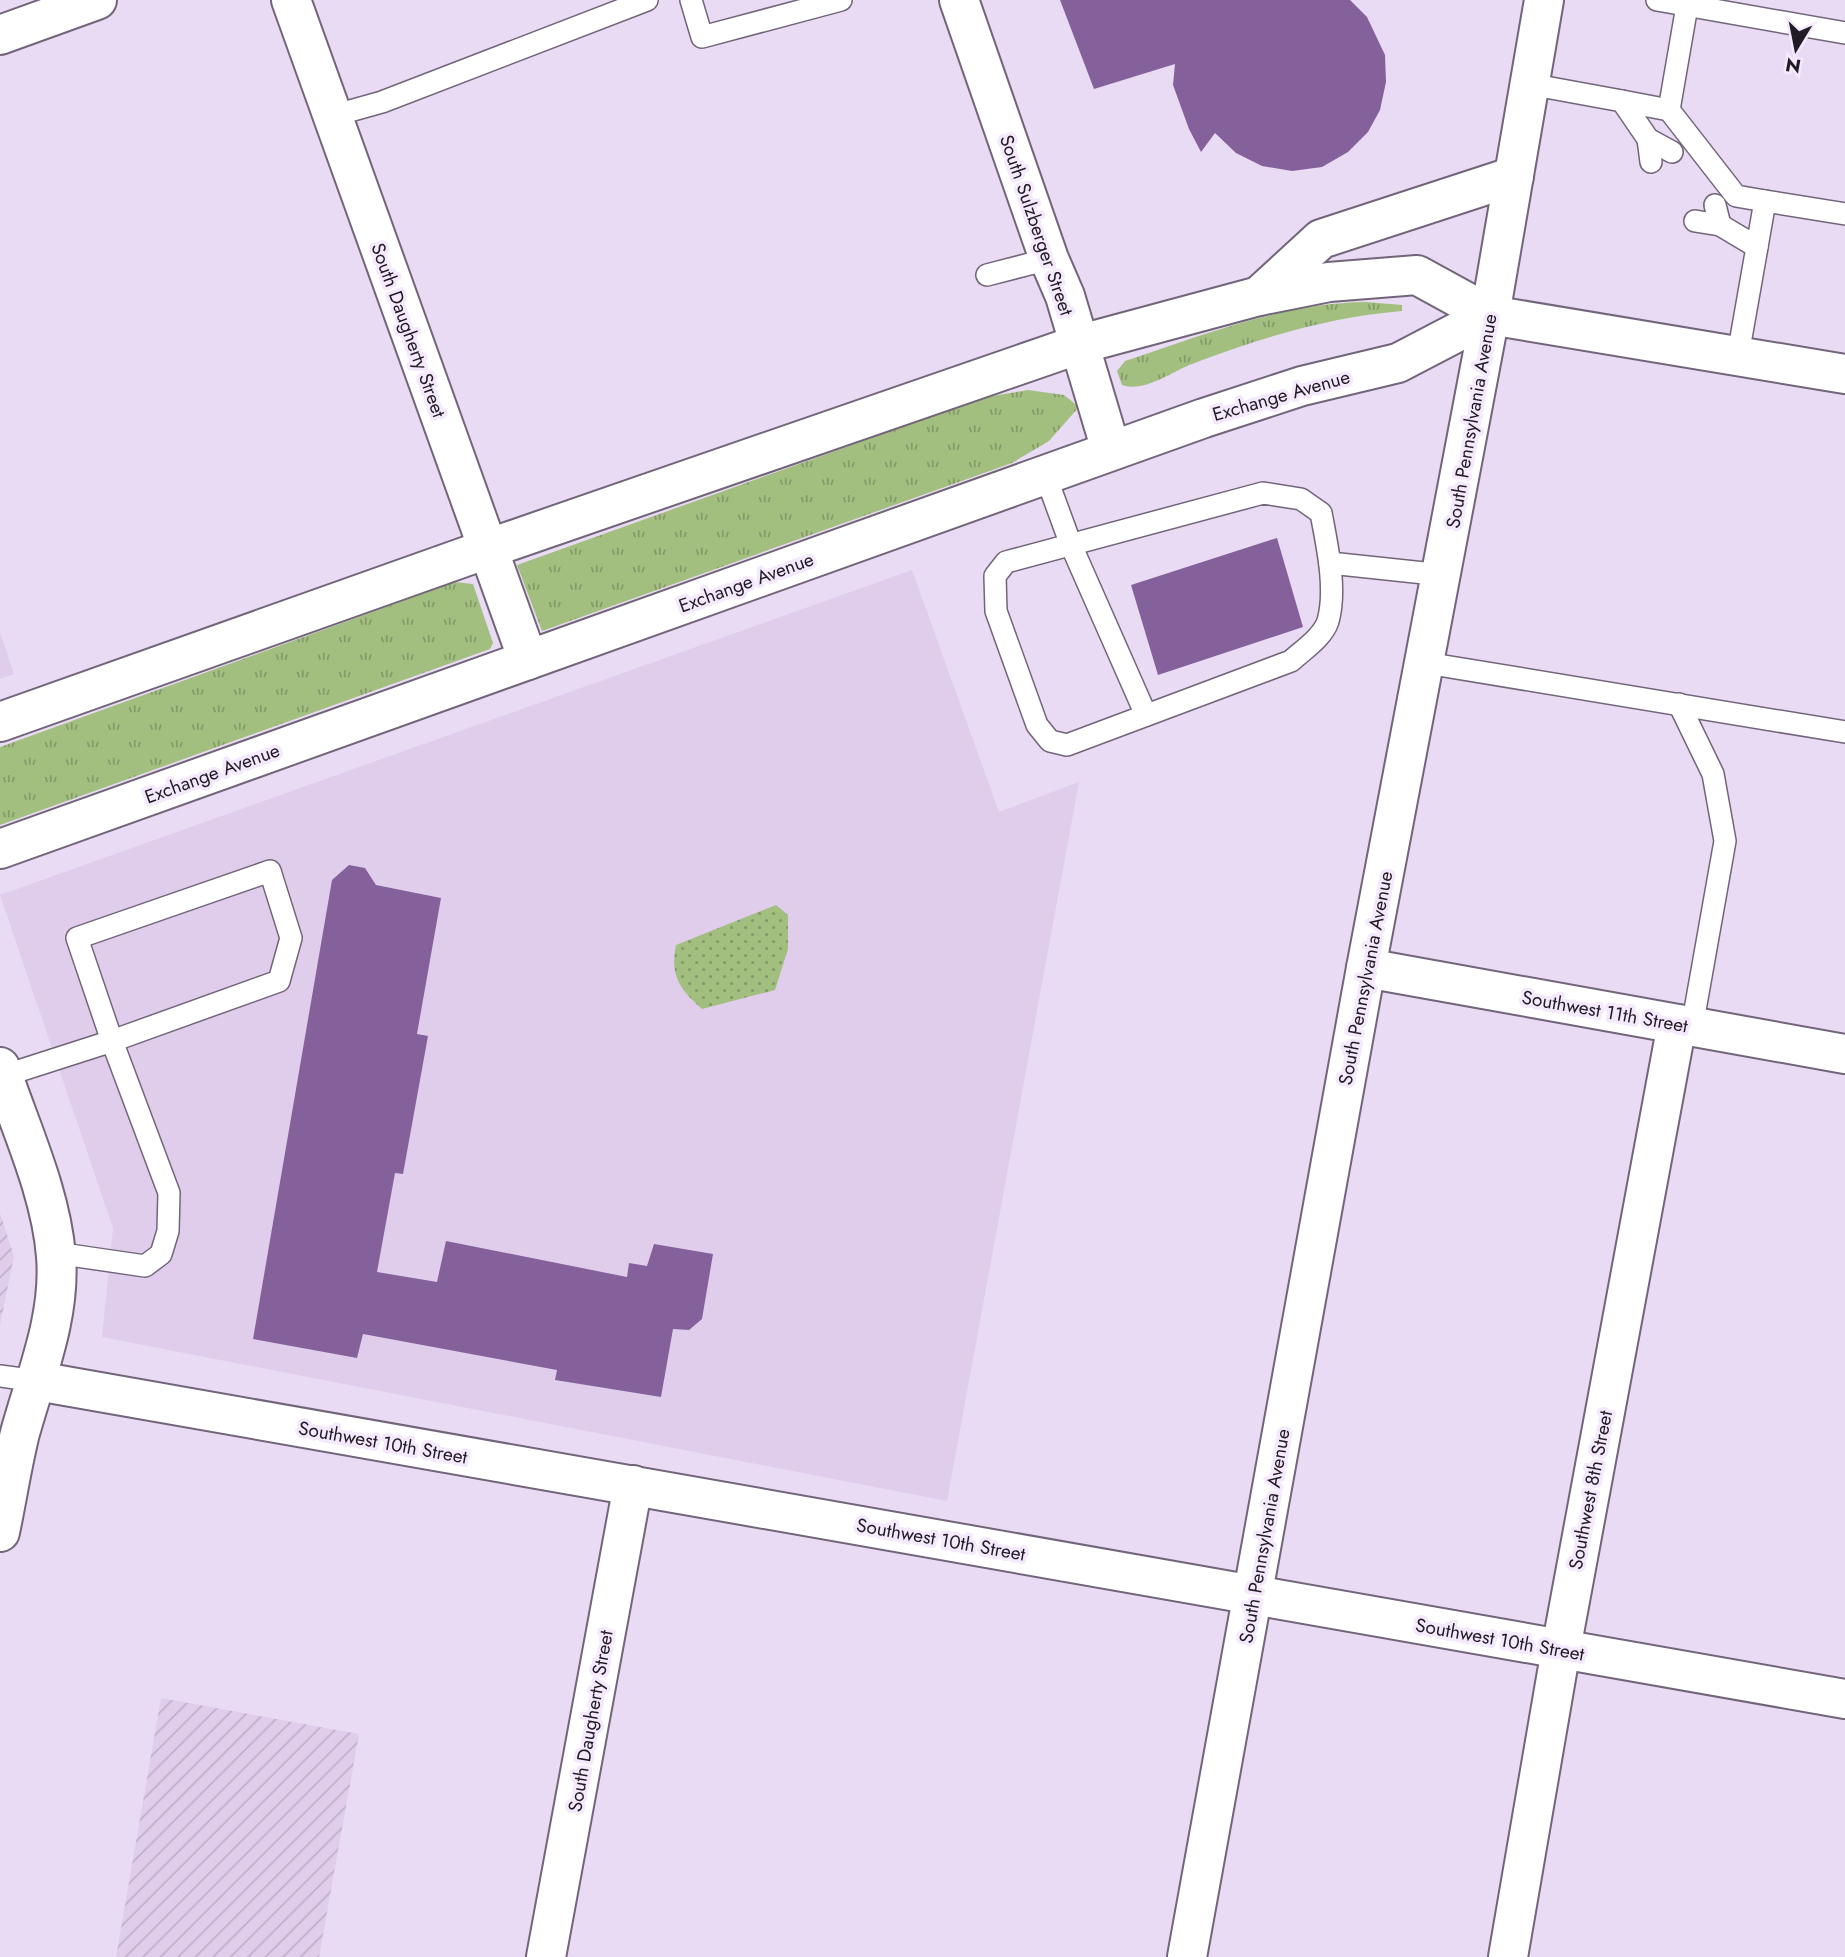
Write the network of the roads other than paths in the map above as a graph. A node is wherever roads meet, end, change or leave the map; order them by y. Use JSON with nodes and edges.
{"nodes":[{"id":1,"x":97,"y":0,"type":"edge"},
{"id":2,"x":291,"y":0,"type":"edge"},
{"id":3,"x":647,"y":0,"type":"edge"},
{"id":4,"x":691,"y":0,"type":"edge"},
{"id":5,"x":841,"y":0,"type":"edge"},
{"id":6,"x":959,"y":0,"type":"edge"},
{"id":7,"x":1544,"y":0,"type":"edge"},
{"id":8,"x":1657,"y":0,"type":"edge"},
{"id":9,"x":1687,"y":6,"type":"junction"},
{"id":10,"x":1845,"y":33,"type":"edge"},
{"id":11,"x":0,"y":35,"type":"edge"},
{"id":12,"x":1529,"y":84,"type":"junction"},
{"id":13,"x":1622,"y":101,"type":"junction"},
{"id":14,"x":1669,"y":110,"type":"junction"},
{"id":15,"x":332,"y":116,"type":"junction"},
{"id":16,"x":1647,"y":139,"type":"junction"},
{"id":17,"x":1672,"y":152,"type":"dead end"},
{"id":18,"x":1651,"y":162,"type":"dead end"},
{"id":19,"x":1514,"y":176,"type":"junction"},
{"id":20,"x":1765,"y":201,"type":"junction"},
{"id":21,"x":1845,"y":214,"type":"edge"},
{"id":22,"x":1695,"y":220,"type":"dead end"},
{"id":23,"x":1757,"y":247,"type":"junction"},
{"id":24,"x":1049,"y":259,"type":"junction"},
{"id":25,"x":987,"y":275,"type":"dead end"},
{"id":26,"x":1259,"y":296,"type":"junction"},
{"id":27,"x":1490,"y":315,"type":"junction"},
{"id":28,"x":1077,"y":345,"type":"junction"},
{"id":29,"x":1738,"y":355,"type":"junction"},
{"id":30,"x":1845,"y":374,"type":"edge"},
{"id":31,"x":1111,"y":450,"type":"junction"},
{"id":32,"x":1045,"y":474,"type":"junction"},
{"id":33,"x":1071,"y":545,"type":"junction"},
{"id":34,"x":487,"y":549,"type":"junction"},
{"id":35,"x":1330,"y":563,"type":"junction"},
{"id":36,"x":1443,"y":575,"type":"junction"},
{"id":37,"x":528,"y":660,"type":"junction"},
{"id":38,"x":1426,"y":663,"type":"junction"},
{"id":39,"x":1679,"y":704,"type":"junction"},
{"id":40,"x":1146,"y":716,"type":"junction"},
{"id":41,"x":0,"y":722,"type":"edge"},
{"id":42,"x":1845,"y":732,"type":"edge"},
{"id":43,"x":0,"y":849,"type":"edge"},
{"id":44,"x":1366,"y":968,"type":"junction"},
{"id":45,"x":1685,"y":1026,"type":"junction"},
{"id":46,"x":112,"y":1041,"type":"junction"},
{"id":47,"x":1845,"y":1054,"type":"edge"},
{"id":48,"x":2,"y":1072,"type":"edge"},
{"id":49,"x":56,"y":1253,"type":"junction"},
{"id":50,"x":0,"y":1376,"type":"edge"},
{"id":51,"x":37,"y":1381,"type":"junction"},
{"id":52,"x":633,"y":1485,"type":"junction"},
{"id":53,"x":0,"y":1532,"type":"edge"},
{"id":54,"x":1253,"y":1595,"type":"junction"},
{"id":55,"x":1561,"y":1650,"type":"junction"},
{"id":56,"x":1845,"y":1699,"type":"edge"},
{"id":57,"x":546,"y":1957,"type":"edge"},
{"id":58,"x":1187,"y":1957,"type":"edge"},
{"id":59,"x":1508,"y":1957,"type":"edge"}],
"edges":[{"from":1,"to":11,"type":"main road"},
{"from":2,"to":15,"type":"main road","name":"South Daugherty Street"},
{"from":3,"to":15,"type":"lane"},
{"from":4,"to":5,"type":"lane"},
{"from":6,"to":24,"type":"main road","name":"South Sulzberger Street"},
{"from":7,"to":12,"type":"main road","name":"South Pennsylvania Avenue"},
{"from":8,"to":9,"type":"lane"},
{"from":9,"to":10,"type":"lane"},
{"from":9,"to":14,"type":"lane"},
{"from":12,"to":13,"type":"lane"},
{"from":12,"to":19,"type":"main road","name":"South Pennsylvania Avenue"},
{"from":13,"to":14,"type":"lane"},
{"from":13,"to":16,"type":"lane"},
{"from":14,"to":20,"type":"lane"},
{"from":15,"to":34,"type":"main road","name":"South Daugherty Street"},
{"from":16,"to":17,"type":"lane"},
{"from":16,"to":18,"type":"lane"},
{"from":19,"to":26,"type":"main road"},
{"from":19,"to":27,"type":"main road","name":"South Pennsylvania Avenue"},
{"from":20,"to":21,"type":"lane"},
{"from":20,"to":23,"type":"lane"},
{"from":22,"to":23,"type":"lane"},
{"from":23,"to":29,"type":"lane"},
{"from":24,"to":25,"type":"lane"},
{"from":24,"to":28,"type":"main road","name":"South Sulzberger Street"},
{"from":26,"to":27,"type":"main road"},
{"from":26,"to":28,"type":"main road"},
{"from":27,"to":29,"type":"main road"},
{"from":27,"to":31,"type":"main road","name":"Exchange Avenue"},
{"from":27,"to":36,"type":"main road","name":"South Pennsylvania Avenue"},
{"from":28,"to":31,"type":"main road","name":"South Sulzberger Street"},
{"from":28,"to":34,"type":"main road"},
{"from":29,"to":30,"type":"main road"},
{"from":31,"to":32,"type":"main road","name":"Exchange Avenue"},
{"from":32,"to":33,"type":"lane"},
{"from":32,"to":37,"type":"main road","name":"Exchange Avenue"},
{"from":33,"to":35,"type":"lane"},
{"from":33,"to":40,"type":"lane"},
{"from":33,"to":40,"type":"lane"},
{"from":34,"to":37,"type":"main road","name":"South Daugherty Street"},
{"from":34,"to":41,"type":"main road"},
{"from":35,"to":36,"type":"lane"},
{"from":35,"to":40,"type":"lane"},
{"from":36,"to":38,"type":"main road","name":"South Pennsylvania Avenue"},
{"from":37,"to":43,"type":"main road","name":"Exchange Avenue"},
{"from":38,"to":39,"type":"lane"},
{"from":38,"to":44,"type":"main road","name":"South Pennsylvania Avenue"},
{"from":39,"to":42,"type":"lane"},
{"from":39,"to":45,"type":"lane"},
{"from":44,"to":45,"type":"main road","name":"Southwest 11th Street"},
{"from":44,"to":54,"type":"main road","name":"South Pennsylvania Avenue"},
{"from":45,"to":47,"type":"main road","name":"Southwest 11th Street"},
{"from":45,"to":55,"type":"main road","name":"Southwest 8th Street"},
{"from":46,"to":46,"type":"lane"},
{"from":46,"to":48,"type":"lane"},
{"from":46,"to":49,"type":"lane"},
{"from":48,"to":49,"type":"main road"},
{"from":49,"to":51,"type":"main road"},
{"from":50,"to":51,"type":"lane"},
{"from":51,"to":52,"type":"main road","name":"Southwest 10th Street"},
{"from":51,"to":53,"type":"main road"},
{"from":52,"to":54,"type":"main road","name":"Southwest 10th Street"},
{"from":52,"to":57,"type":"main road","name":"South Daugherty Street"},
{"from":54,"to":55,"type":"main road","name":"Southwest 10th Street"},
{"from":54,"to":58,"type":"main road","name":"South Pennsylvania Avenue"},
{"from":55,"to":56,"type":"main road","name":"Southwest 10th Street"},
{"from":55,"to":59,"type":"main road","name":"Southwest 8th Street"}]}
